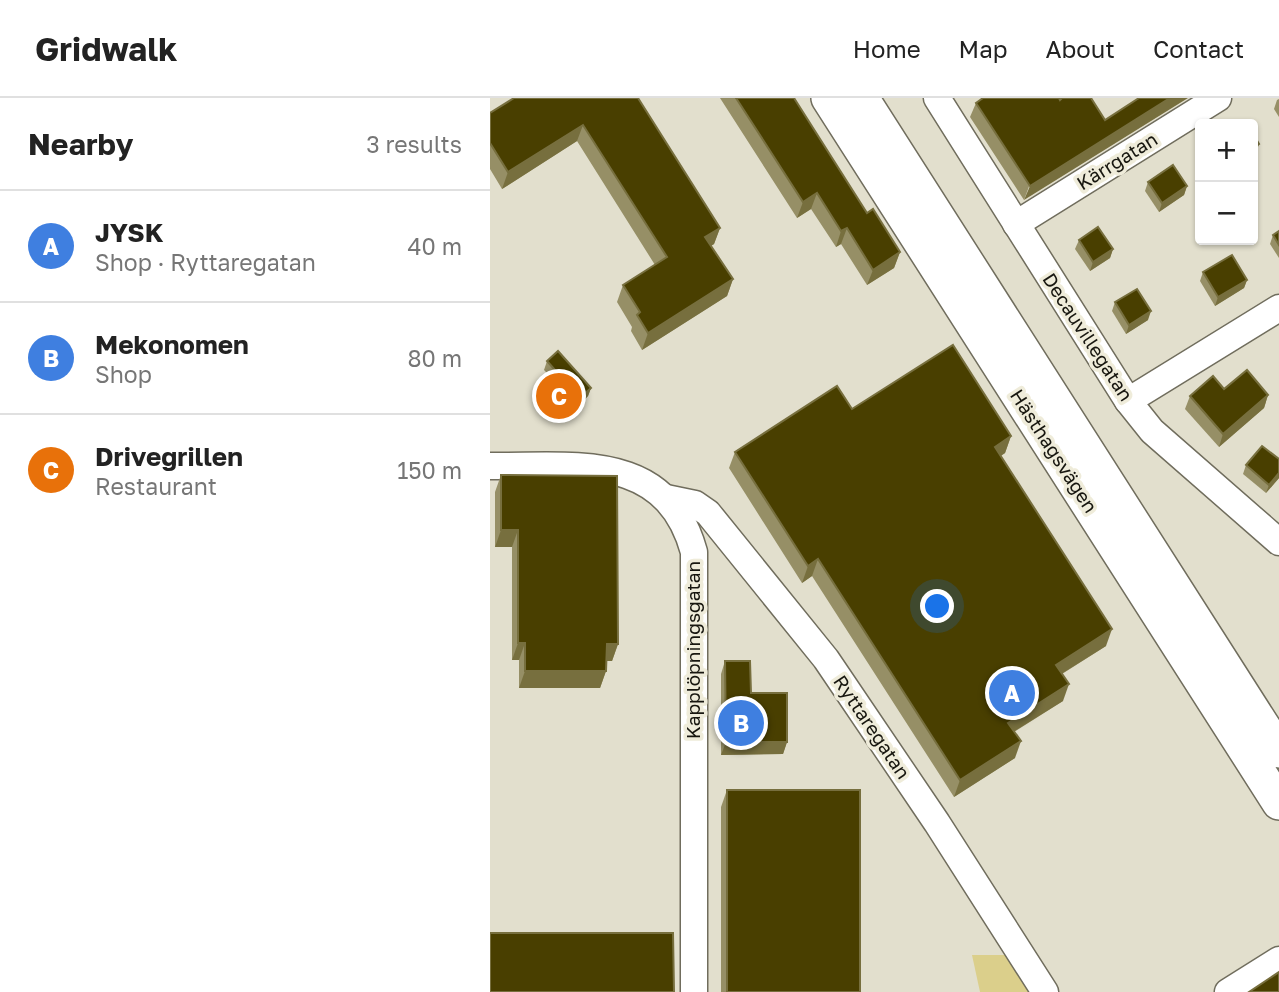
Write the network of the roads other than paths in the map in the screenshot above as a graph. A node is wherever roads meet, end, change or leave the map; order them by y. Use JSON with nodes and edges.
{"nodes":[{"id":1,"x":828,"y":98,"type":"edge"},
{"id":2,"x":862,"y":98,"type":"edge"},
{"id":3,"x":937,"y":98,"type":"edge"},
{"id":4,"x":1218,"y":98,"type":"edge"},
{"id":5,"x":1016,"y":224,"type":"junction"},
{"id":6,"x":1279,"y":308,"type":"edge"},
{"id":7,"x":1128,"y":401,"type":"junction"},
{"id":8,"x":490,"y":466,"type":"edge"},
{"id":9,"x":666,"y":498,"type":"junction"},
{"id":10,"x":1279,"y":542,"type":"edge"},
{"id":11,"x":1279,"y":751,"type":"edge"},
{"id":12,"x":1279,"y":803,"type":"edge"},
{"id":13,"x":1279,"y":960,"type":"edge"},
{"id":14,"x":694,"y":992,"type":"edge"},
{"id":15,"x":1045,"y":992,"type":"edge"},
{"id":16,"x":1228,"y":992,"type":"edge"}],
"edges":[{"from":1,"to":12,"type":"main road","name":"Hästhagsvägen"},
{"from":2,"to":11,"type":"main road","name":"Hästhagsvägen"},
{"from":3,"to":5,"type":"street","name":"Decauvillegatan"},
{"from":4,"to":5,"type":"street","name":"Kärrgatan"},
{"from":5,"to":7,"type":"street","name":"Decauvillegatan"},
{"from":6,"to":7,"type":"street"},
{"from":7,"to":10,"type":"street","name":"Decauvillegatan"},
{"from":8,"to":9,"type":"street","name":"Kapplöpningsgatan"},
{"from":9,"to":14,"type":"street","name":"Kapplöpningsgatan"},
{"from":9,"to":15,"type":"street","name":"Ryttaregatan"},
{"from":13,"to":16,"type":"street"}]}
